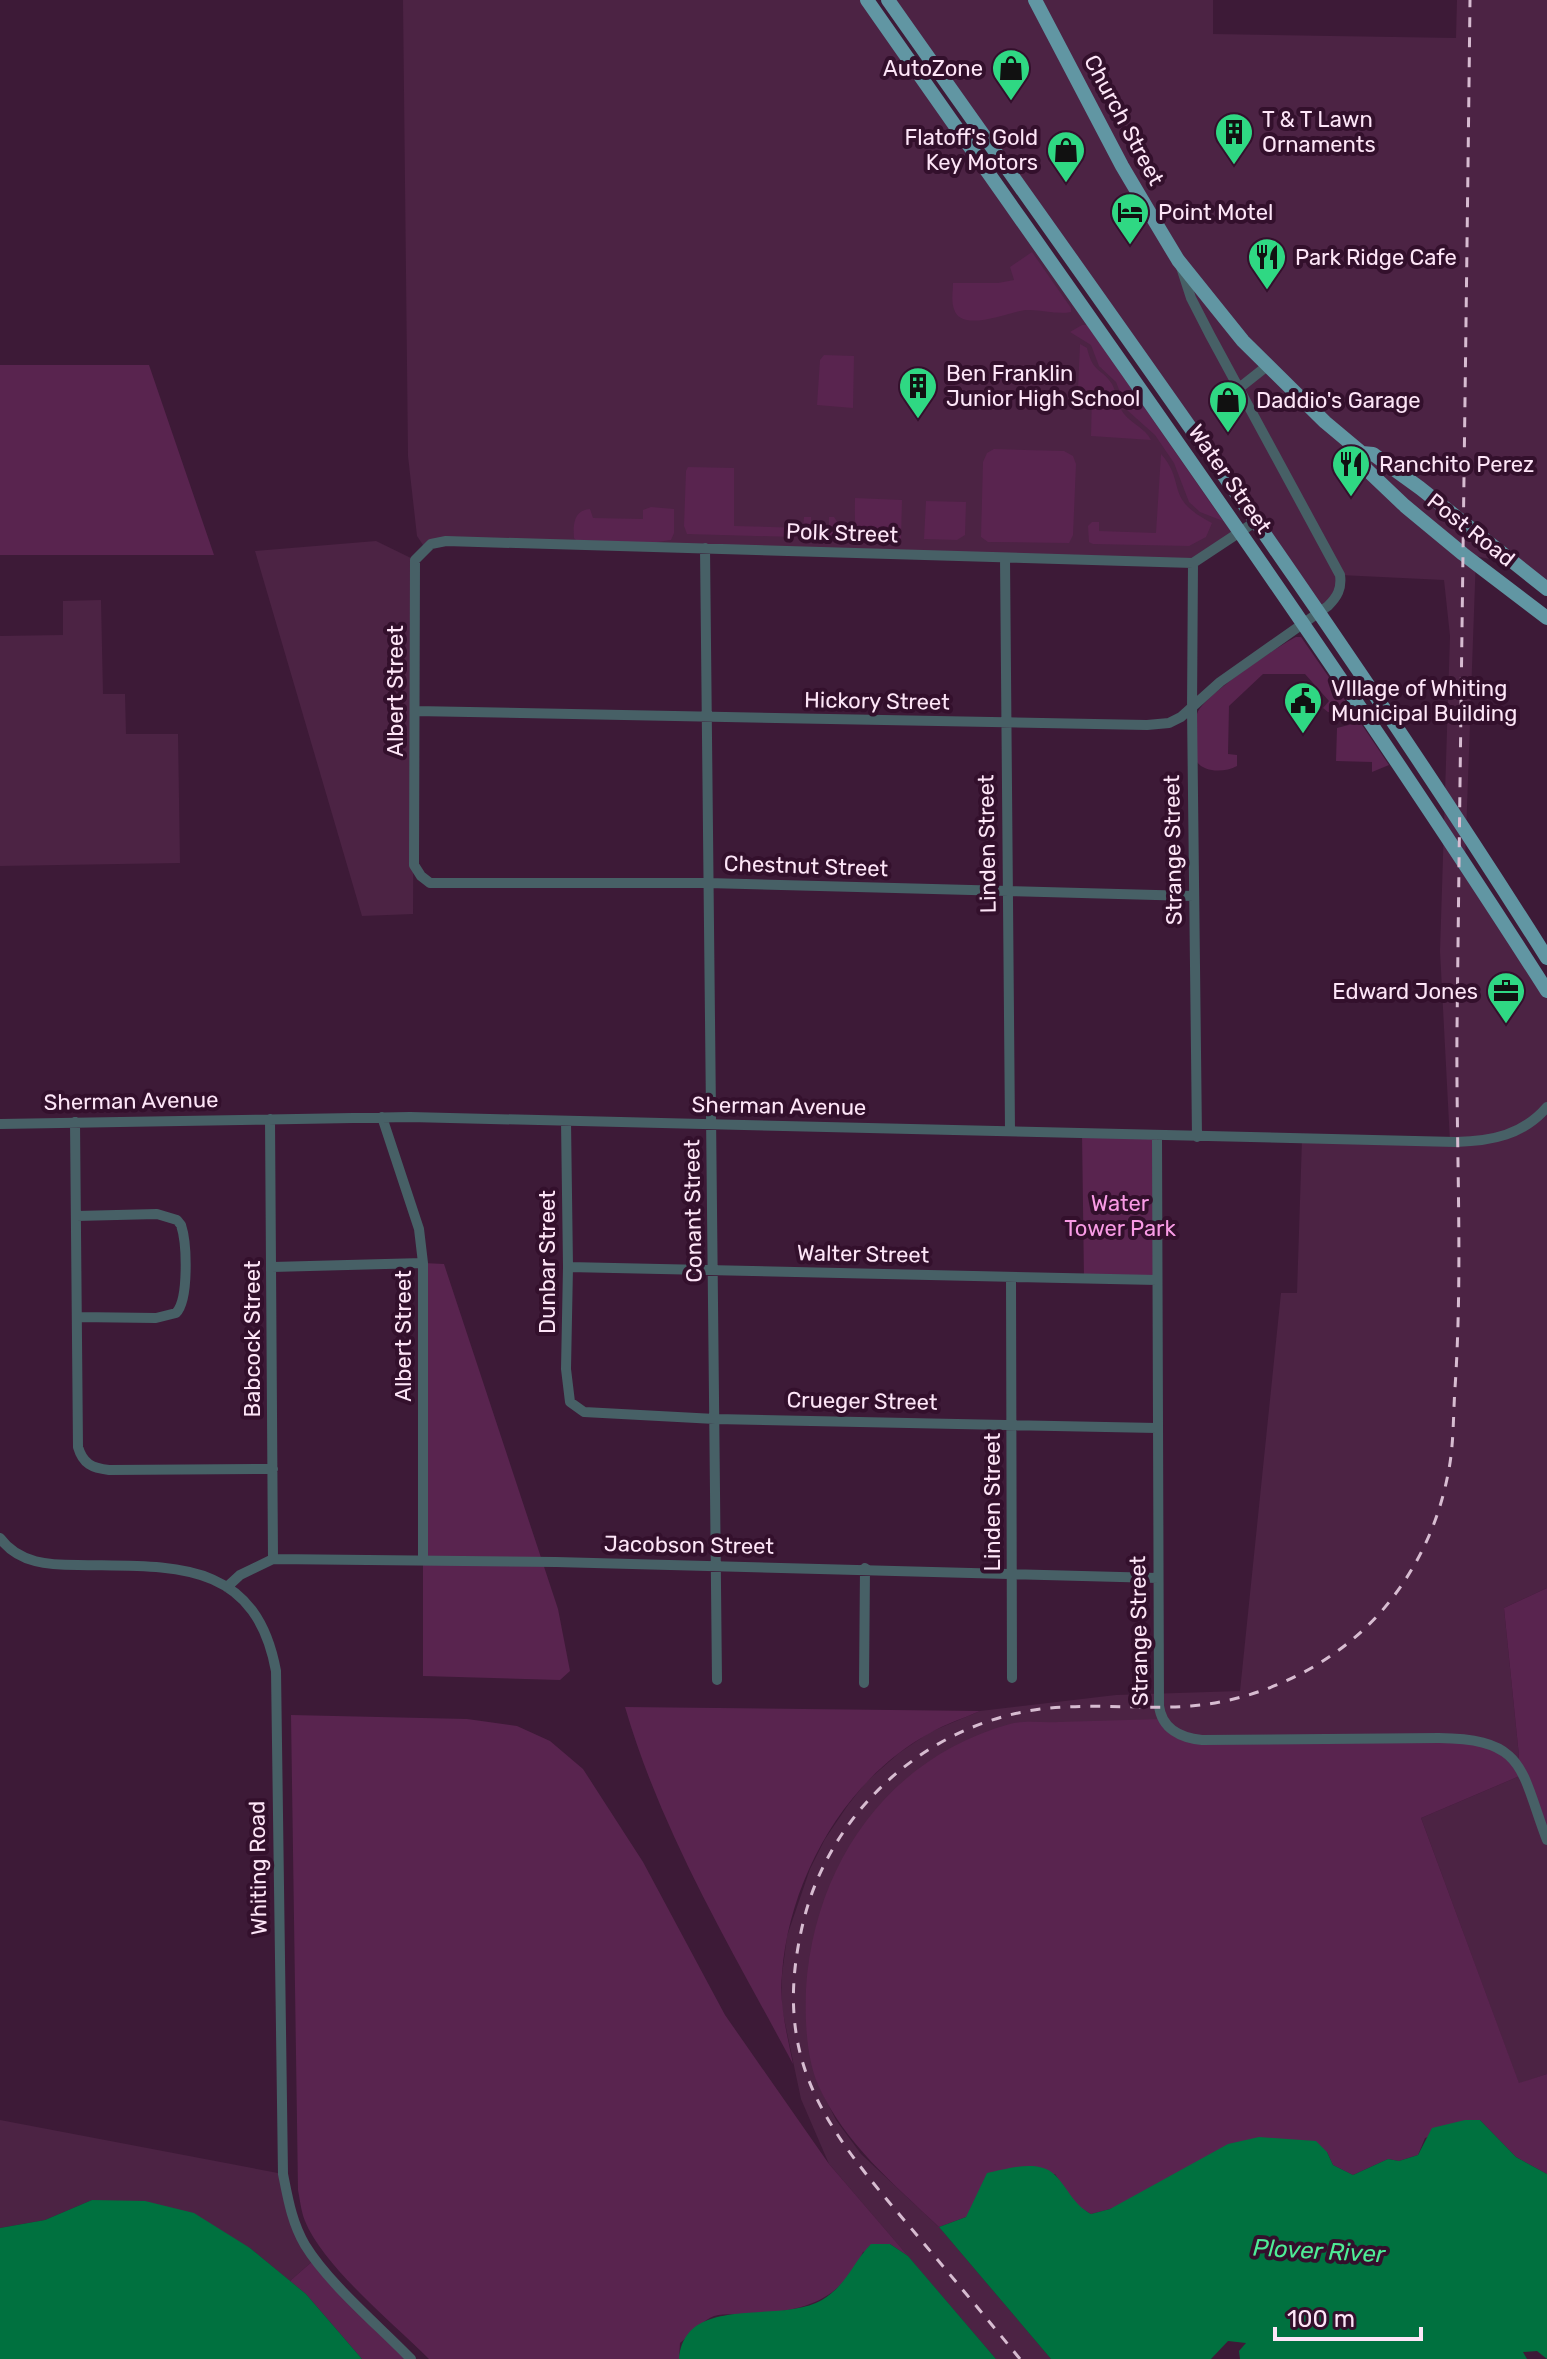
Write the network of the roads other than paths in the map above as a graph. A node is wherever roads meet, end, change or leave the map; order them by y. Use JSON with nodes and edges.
{"nodes":[{"id":1,"x":867,"y":0,"type":"edge"},
{"id":2,"x":888,"y":0,"type":"edge"},
{"id":3,"x":1035,"y":0,"type":"edge"},
{"id":4,"x":1178,"y":260,"type":"junction"},
{"id":5,"x":1267,"y":366,"type":"junction"},
{"id":6,"x":1238,"y":389,"type":"junction"},
{"id":7,"x":1362,"y":453,"type":"junction"},
{"id":8,"x":1255,"y":522,"type":"junction"},
{"id":9,"x":1241,"y":532,"type":"junction"},
{"id":10,"x":705,"y":548,"type":"junction"},
{"id":11,"x":419,"y":553,"type":"joint"},
{"id":12,"x":1005,"y":558,"type":"junction"},
{"id":13,"x":1193,"y":563,"type":"junction"},
{"id":14,"x":1547,"y":589,"type":"edge"},
{"id":15,"x":1319,"y":613,"type":"junction"},
{"id":16,"x":1547,"y":618,"type":"edge"},
{"id":17,"x":1304,"y":623,"type":"junction"},
{"id":18,"x":1192,"y":709,"type":"junction"},
{"id":19,"x":415,"y":711,"type":"junction"},
{"id":20,"x":708,"y":717,"type":"junction"},
{"id":21,"x":1006,"y":724,"type":"junction"},
{"id":22,"x":421,"y":876,"type":"joint"},
{"id":23,"x":708,"y":883,"type":"junction"},
{"id":24,"x":1007,"y":892,"type":"junction"},
{"id":25,"x":1193,"y":896,"type":"junction"},
{"id":26,"x":1547,"y":958,"type":"edge"},
{"id":27,"x":1547,"y":991,"type":"edge"},
{"id":28,"x":1547,"y":1107,"type":"edge"},
{"id":29,"x":382,"y":1117,"type":"junction"},
{"id":30,"x":270,"y":1119,"type":"junction"},
{"id":31,"x":566,"y":1121,"type":"junction"},
{"id":32,"x":75,"y":1122,"type":"junction"},
{"id":33,"x":0,"y":1124,"type":"edge"},
{"id":34,"x":712,"y":1124,"type":"junction"},
{"id":35,"x":1010,"y":1131,"type":"junction"},
{"id":36,"x":1157,"y":1137,"type":"junction"},
{"id":37,"x":1197,"y":1137,"type":"junction"},
{"id":38,"x":76,"y":1216,"type":"junction"},
{"id":39,"x":423,"y":1263,"type":"junction"},
{"id":40,"x":272,"y":1267,"type":"junction"},
{"id":41,"x":568,"y":1267,"type":"junction"},
{"id":42,"x":714,"y":1271,"type":"junction"},
{"id":43,"x":1011,"y":1278,"type":"junction"},
{"id":44,"x":1157,"y":1280,"type":"junction"},
{"id":45,"x":77,"y":1317,"type":"junction"},
{"id":46,"x":570,"y":1402,"type":"joint"},
{"id":47,"x":715,"y":1419,"type":"junction"},
{"id":48,"x":1011,"y":1424,"type":"junction"},
{"id":49,"x":1157,"y":1428,"type":"junction"},
{"id":50,"x":273,"y":1469,"type":"junction"},
{"id":51,"x":0,"y":1538,"type":"edge"},
{"id":52,"x":273,"y":1559,"type":"junction"},
{"id":53,"x":423,"y":1560,"type":"junction"},
{"id":54,"x":717,"y":1566,"type":"junction"},
{"id":55,"x":865,"y":1568,"type":"junction"},
{"id":56,"x":1012,"y":1573,"type":"junction"},
{"id":57,"x":1158,"y":1578,"type":"junction"},
{"id":58,"x":227,"y":1587,"type":"junction"},
{"id":59,"x":1012,"y":1678,"type":"dead end"},
{"id":60,"x":717,"y":1680,"type":"dead end"},
{"id":61,"x":864,"y":1683,"type":"dead end"},
{"id":62,"x":1547,"y":1840,"type":"edge"},
{"id":63,"x":411,"y":2359,"type":"edge"}],
"edges":[{"from":1,"to":9,"type":"main road","name":"Water Street"},
{"from":2,"to":8,"type":"main road","name":"Water Street"},
{"from":3,"to":4,"type":"main road","name":"Church Street"},
{"from":4,"to":5,"type":"main road"},
{"from":4,"to":6,"type":"street","name":"Church Street"},
{"from":5,"to":6,"type":"street"},
{"from":5,"to":7,"type":"main road"},
{"from":6,"to":15,"type":"street","name":"Church Street"},
{"from":7,"to":14,"type":"main road","name":"Post Road"},
{"from":7,"to":16,"type":"main road","name":"Post Road"},
{"from":8,"to":9,"type":"street"},
{"from":8,"to":15,"type":"main road","name":"Water Street"},
{"from":9,"to":13,"type":"street"},
{"from":9,"to":17,"type":"main road","name":"Water Street"},
{"from":10,"to":11,"type":"street","name":"Polk Street"},
{"from":10,"to":12,"type":"street","name":"Polk Street"},
{"from":10,"to":20,"type":"street","name":"Conant Street"},
{"from":11,"to":19,"type":"street","name":"Albert Street"},
{"from":12,"to":13,"type":"street","name":"Polk Street"},
{"from":12,"to":21,"type":"street","name":"Linden Street"},
{"from":13,"to":18,"type":"street","name":"Strange Street"},
{"from":15,"to":17,"type":"street","name":"Church Street"},
{"from":15,"to":26,"type":"main road","name":"Water Street"},
{"from":17,"to":18,"type":"street","name":"Hickory Street"},
{"from":17,"to":27,"type":"main road","name":"Water Street"},
{"from":18,"to":21,"type":"street","name":"Hickory Street"},
{"from":18,"to":25,"type":"street","name":"Strange Street"},
{"from":19,"to":20,"type":"street","name":"Hickory Street"},
{"from":19,"to":22,"type":"street","name":"Albert Street"},
{"from":20,"to":21,"type":"street","name":"Hickory Street"},
{"from":20,"to":23,"type":"street","name":"Conant Street"},
{"from":21,"to":24,"type":"street","name":"Linden Street"},
{"from":22,"to":23,"type":"street","name":"Chestnut Street"},
{"from":23,"to":24,"type":"street","name":"Chestnut Street"},
{"from":23,"to":34,"type":"street","name":"Conant Street"},
{"from":24,"to":25,"type":"street","name":"Chestnut Street"},
{"from":24,"to":35,"type":"street","name":"Linden Street"},
{"from":25,"to":37,"type":"street","name":"Strange Street"},
{"from":28,"to":37,"type":"street","name":"Sherman Avenue"},
{"from":29,"to":30,"type":"street","name":"Sherman Avenue"},
{"from":29,"to":31,"type":"street","name":"Sherman Avenue"},
{"from":29,"to":39,"type":"street","name":"Albert Street"},
{"from":30,"to":32,"type":"street","name":"Sherman Avenue"},
{"from":30,"to":40,"type":"street","name":"Babcock Street"},
{"from":31,"to":34,"type":"street","name":"Sherman Avenue"},
{"from":31,"to":41,"type":"street","name":"Dunbar Street"},
{"from":32,"to":33,"type":"street","name":"Sherman Avenue"},
{"from":32,"to":38,"type":"street"},
{"from":34,"to":35,"type":"street","name":"Sherman Avenue"},
{"from":34,"to":42,"type":"street","name":"Conant Street"},
{"from":35,"to":36,"type":"street","name":"Sherman Avenue"},
{"from":36,"to":37,"type":"street","name":"Sherman Avenue"},
{"from":36,"to":44,"type":"street","name":"Strange Street"},
{"from":38,"to":45,"type":"street"},
{"from":38,"to":45,"type":"street"},
{"from":39,"to":40,"type":"street"},
{"from":39,"to":53,"type":"street","name":"Albert Street"},
{"from":40,"to":50,"type":"street","name":"Babcock Street"},
{"from":41,"to":42,"type":"street","name":"Walter Street"},
{"from":41,"to":46,"type":"street","name":"Dunbar Street"},
{"from":42,"to":43,"type":"street","name":"Walter Street"},
{"from":42,"to":47,"type":"street","name":"Conant Street"},
{"from":43,"to":44,"type":"street","name":"Walter Street"},
{"from":43,"to":48,"type":"street","name":"Linden Street"},
{"from":44,"to":49,"type":"street","name":"Strange Street"},
{"from":45,"to":50,"type":"street"},
{"from":46,"to":47,"type":"street","name":"Crueger Street"},
{"from":47,"to":48,"type":"street","name":"Crueger Street"},
{"from":47,"to":54,"type":"street","name":"Conant Street"},
{"from":48,"to":49,"type":"street","name":"Crueger Street"},
{"from":48,"to":56,"type":"street","name":"Linden Street"},
{"from":49,"to":57,"type":"street","name":"Strange Street"},
{"from":50,"to":52,"type":"street","name":"Babcock Street"},
{"from":51,"to":58,"type":"street","name":"Whiting Road"},
{"from":52,"to":53,"type":"street","name":"Jacobson Street"},
{"from":52,"to":58,"type":"street","name":"Jacobson Street"},
{"from":53,"to":54,"type":"street","name":"Jacobson Street"},
{"from":54,"to":55,"type":"street","name":"Jacobson Street"},
{"from":54,"to":60,"type":"street","name":"Conant Street"},
{"from":55,"to":56,"type":"street","name":"Jacobson Street"},
{"from":55,"to":61,"type":"street"},
{"from":56,"to":57,"type":"street","name":"Jacobson Street"},
{"from":56,"to":59,"type":"street","name":"Linden Street"},
{"from":57,"to":62,"type":"street","name":"Strange Street"},
{"from":58,"to":63,"type":"street","name":"Whiting Road"}]}
